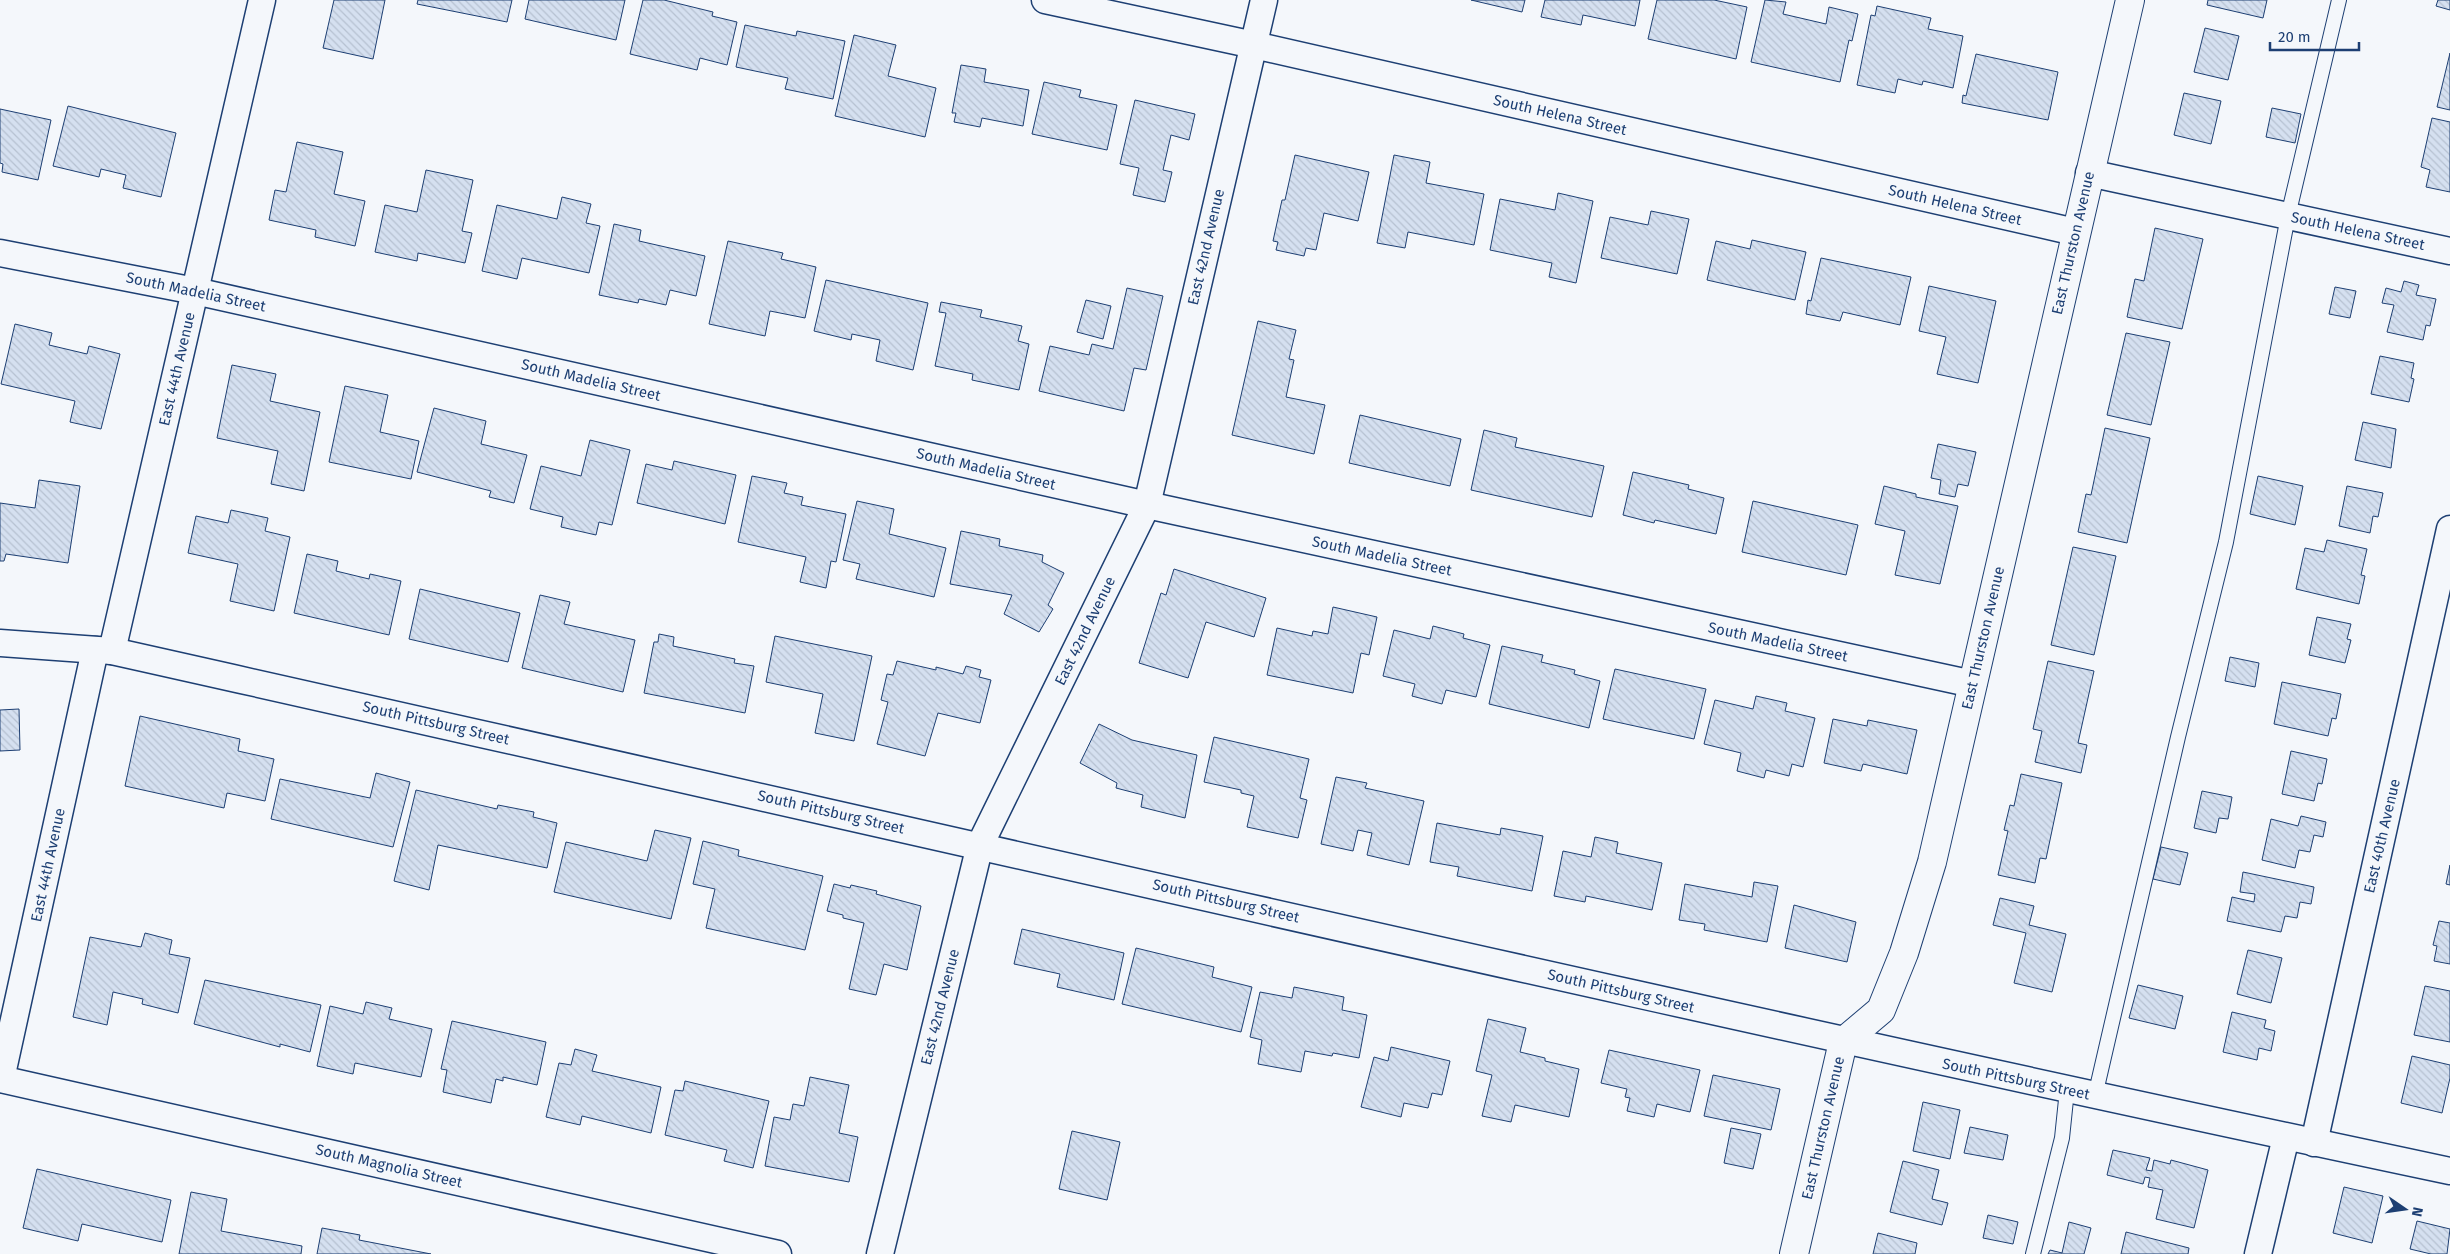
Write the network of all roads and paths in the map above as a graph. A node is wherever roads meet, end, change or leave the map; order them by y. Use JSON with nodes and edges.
{"nodes":[{"id":1,"x":262,"y":0,"type":"edge"},
{"id":2,"x":1044,"y":0,"type":"edge"},
{"id":3,"x":1264,"y":0,"type":"edge"},
{"id":4,"x":2130,"y":0,"type":"edge"},
{"id":5,"x":2339,"y":0,"type":"edge"},
{"id":6,"x":1254,"y":45,"type":"junction"},
{"id":7,"x":2089,"y":173,"type":"junction"},
{"id":8,"x":2288,"y":216,"type":"junction"},
{"id":9,"x":2076,"y":232,"type":"junction"},
{"id":10,"x":2450,"y":251,"type":"edge"},
{"id":11,"x":0,"y":253,"type":"edge"},
{"id":12,"x":195,"y":291,"type":"junction"},
{"id":13,"x":1146,"y":505,"type":"junction"},
{"id":14,"x":2450,"y":529,"type":"edge"},
{"id":15,"x":0,"y":643,"type":"edge"},
{"id":16,"x":103,"y":650,"type":"junction"},
{"id":17,"x":1973,"y":684,"type":"junction"},
{"id":18,"x":980,"y":845,"type":"junction"},
{"id":19,"x":1843,"y":1042,"type":"junction"},
{"id":20,"x":1,"y":1079,"type":"edge"},
{"id":21,"x":2067,"y":1090,"type":"junction"},
{"id":22,"x":2095,"y":1096,"type":"junction"},
{"id":23,"x":2286,"y":1137,"type":"junction"},
{"id":24,"x":2314,"y":1142,"type":"junction"},
{"id":25,"x":2450,"y":1171,"type":"edge"},
{"id":26,"x":778,"y":1254,"type":"edge"},
{"id":27,"x":880,"y":1254,"type":"edge"},
{"id":28,"x":1794,"y":1254,"type":"edge"},
{"id":29,"x":2032,"y":1254,"type":"edge"},
{"id":30,"x":2258,"y":1254,"type":"edge"}],
"edges":[{"from":1,"to":12,"type":"street","name":"East 44th Avenue"},
{"from":2,"to":6,"type":"street","name":"South Helena Street"},
{"from":3,"to":6,"type":"street","name":"East 42nd Avenue"},
{"from":4,"to":7,"type":"street","name":"East Thurston Avenue"},
{"from":5,"to":8,"type":"lane"},
{"from":6,"to":9,"type":"street","name":"South Helena Street"},
{"from":6,"to":13,"type":"street","name":"East 42nd Avenue"},
{"from":7,"to":8,"type":"street","name":"South Helena Street"},
{"from":7,"to":9,"type":"street","name":"East Thurston Avenue"},
{"from":8,"to":10,"type":"street","name":"South Helena Street"},
{"from":8,"to":22,"type":"lane"},
{"from":9,"to":17,"type":"street","name":"East Thurston Avenue"},
{"from":11,"to":12,"type":"street","name":"South Madelia Street"},
{"from":12,"to":13,"type":"street","name":"South Madelia Street"},
{"from":12,"to":16,"type":"street","name":"East 44th Avenue"},
{"from":13,"to":17,"type":"street","name":"South Madelia Street"},
{"from":13,"to":18,"type":"street","name":"East 42nd Avenue"},
{"from":14,"to":24,"type":"street","name":"East 40th Avenue"},
{"from":15,"to":16,"type":"street","name":"South Pittsburg Street"},
{"from":16,"to":18,"type":"street","name":"South Pittsburg Street"},
{"from":16,"to":20,"type":"street","name":"East 44th Avenue"},
{"from":17,"to":19,"type":"street","name":"East Thurston Avenue"},
{"from":18,"to":19,"type":"street","name":"South Pittsburg Street"},
{"from":18,"to":27,"type":"street","name":"East 42nd Avenue"},
{"from":19,"to":21,"type":"street","name":"South Pittsburg Street"},
{"from":19,"to":28,"type":"street","name":"East Thurston Avenue"},
{"from":20,"to":26,"type":"street","name":"South Magnolia Street"},
{"from":21,"to":22,"type":"street","name":"South Pittsburg Street"},
{"from":21,"to":29,"type":"lane"},
{"from":22,"to":23,"type":"street","name":"South Pittsburg Street"},
{"from":23,"to":24,"type":"street","name":"South Pittsburg Street"},
{"from":23,"to":30,"type":"street"},
{"from":24,"to":25,"type":"street","name":"South Pittsburg Street"}]}
